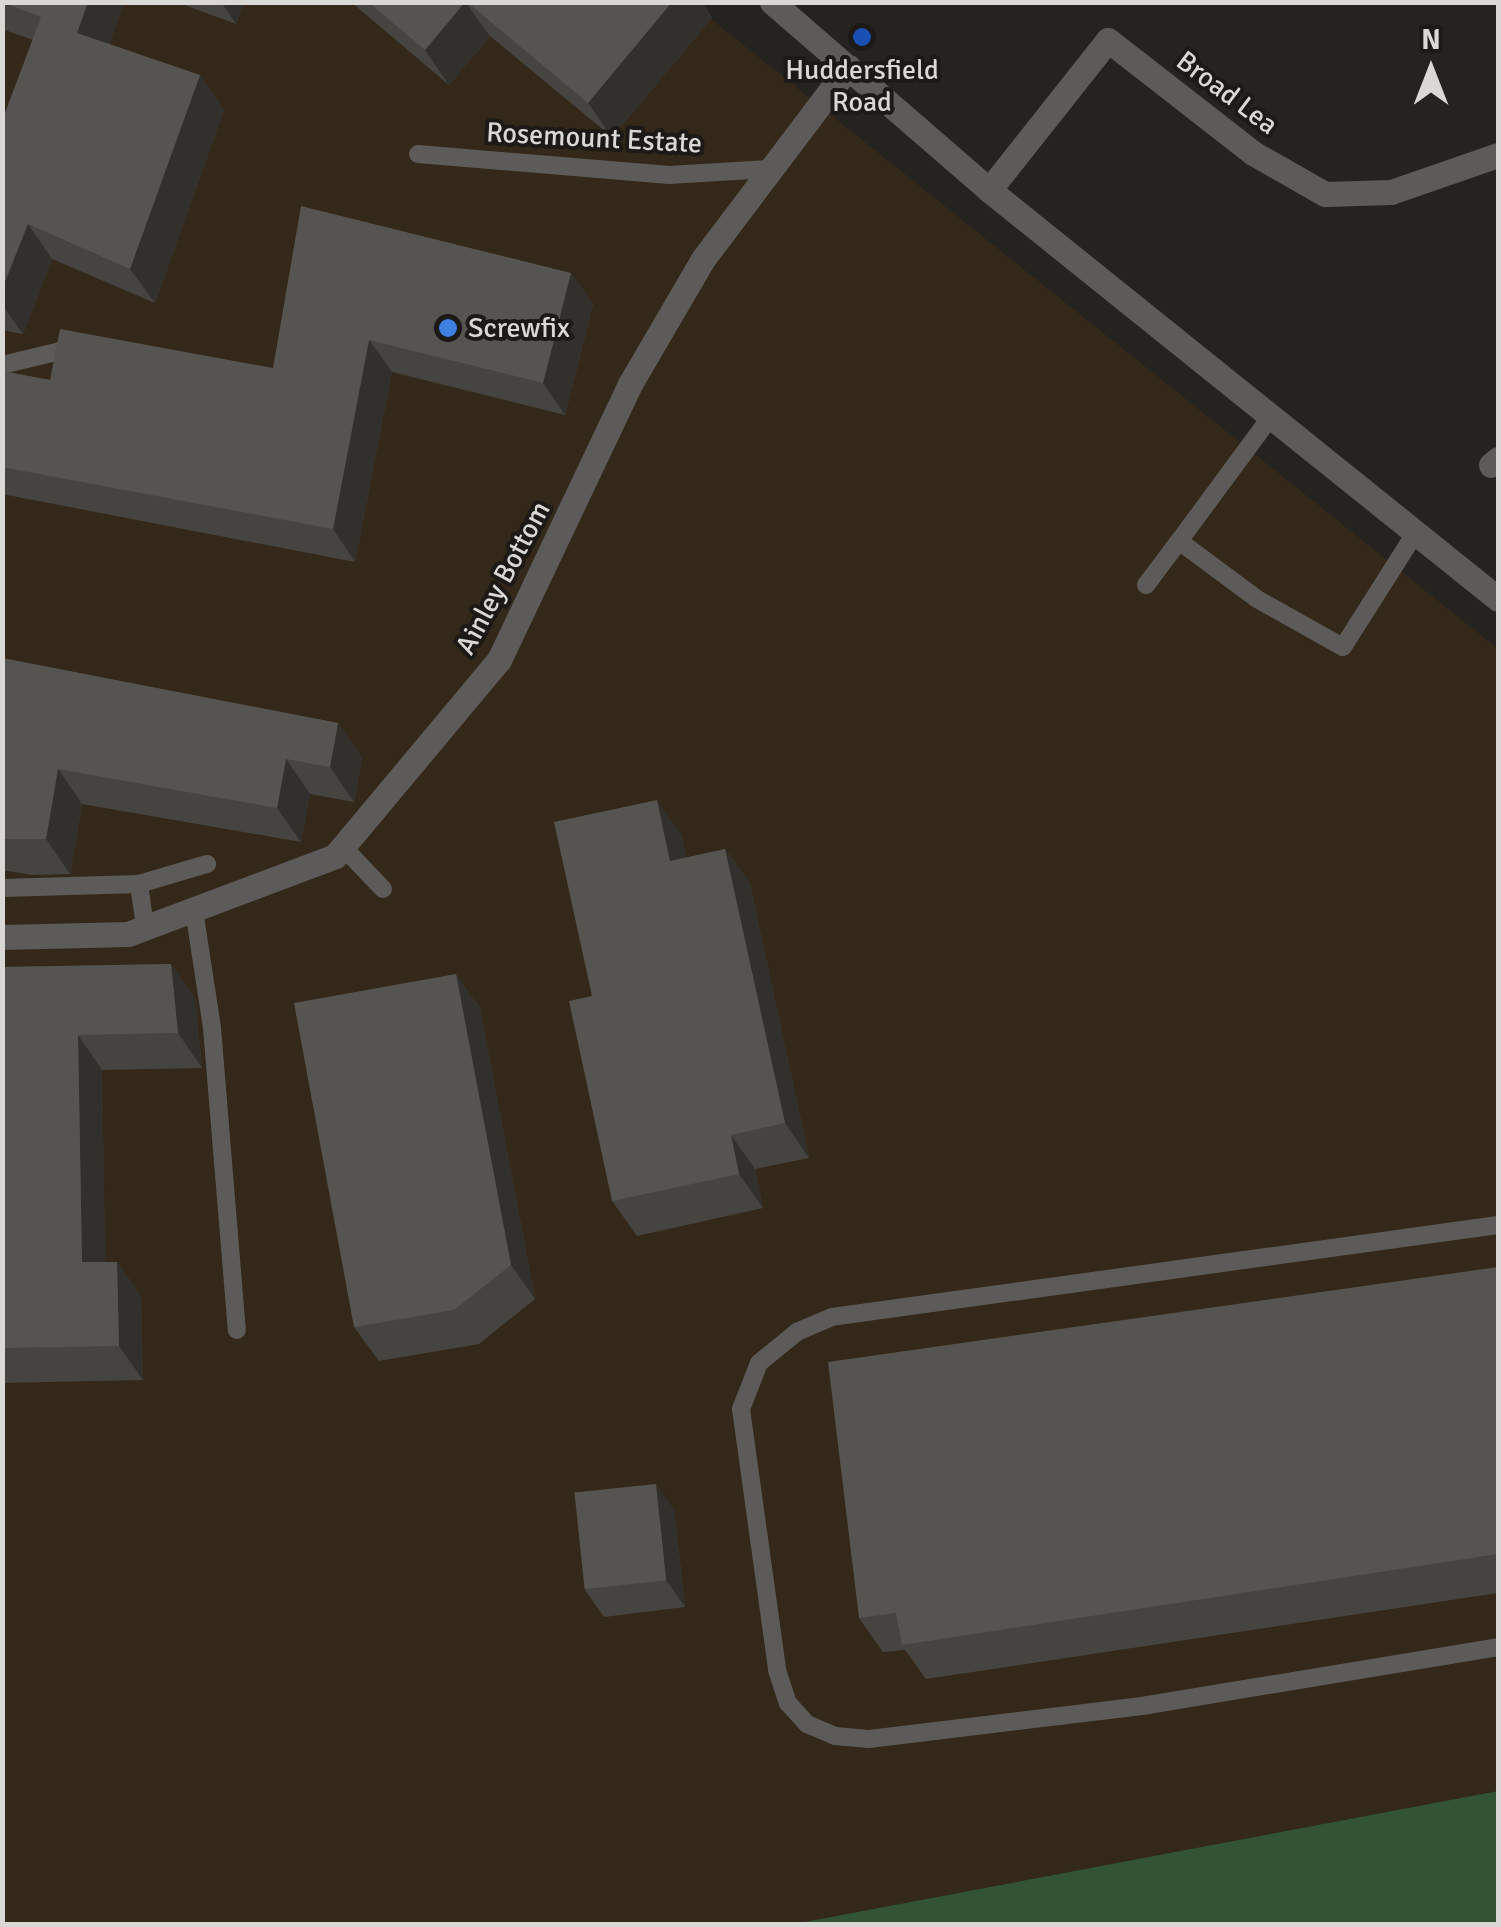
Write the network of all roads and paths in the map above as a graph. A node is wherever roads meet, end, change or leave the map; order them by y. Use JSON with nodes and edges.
{"nodes":[{"id":1,"x":772,"y":2,"type":"edge"},
{"id":2,"x":848,"y":67,"type":"junction"},
{"id":3,"x":418,"y":154,"type":"dead end"},
{"id":4,"x":1498,"y":155,"type":"edge"},
{"id":5,"x":766,"y":169,"type":"junction"},
{"id":6,"x":989,"y":190,"type":"junction"},
{"id":7,"x":91,"y":348,"type":"edge"},
{"id":8,"x":2,"y":365,"type":"edge"},
{"id":9,"x":1272,"y":416,"type":"junction"},
{"id":10,"x":1416,"y":532,"type":"junction"},
{"id":11,"x":1179,"y":541,"type":"junction"},
{"id":12,"x":1146,"y":586,"type":"dead end"},
{"id":13,"x":1498,"y":599,"type":"edge"},
{"id":14,"x":343,"y":847,"type":"junction"},
{"id":15,"x":207,"y":864,"type":"dead end"},
{"id":16,"x":139,"y":884,"type":"junction"},
{"id":17,"x":2,"y":888,"type":"edge"},
{"id":18,"x":383,"y":889,"type":"dead end"},
{"id":19,"x":194,"y":910,"type":"junction"},
{"id":20,"x":146,"y":927,"type":"junction"},
{"id":21,"x":2,"y":937,"type":"edge"},
{"id":22,"x":1498,"y":1225,"type":"edge"},
{"id":23,"x":237,"y":1330,"type":"dead end"},
{"id":24,"x":1498,"y":1647,"type":"edge"}],
"edges":[{"from":1,"to":2,"type":"street"},
{"from":2,"to":5,"type":"street","name":"Ainley Bottom"},
{"from":2,"to":6,"type":"street"},
{"from":3,"to":5,"type":"lane","name":"Rosemount Estate"},
{"from":4,"to":6,"type":"street","name":"Broad Lea"},
{"from":5,"to":14,"type":"street","name":"Ainley Bottom"},
{"from":6,"to":9,"type":"street"},
{"from":7,"to":8,"type":"lane"},
{"from":9,"to":10,"type":"street"},
{"from":9,"to":11,"type":"lane"},
{"from":10,"to":11,"type":"lane"},
{"from":10,"to":13,"type":"street"},
{"from":11,"to":12,"type":"lane"},
{"from":14,"to":18,"type":"lane"},
{"from":14,"to":19,"type":"street","name":"Ainley Bottom"},
{"from":15,"to":16,"type":"lane"},
{"from":16,"to":17,"type":"lane"},
{"from":16,"to":20,"type":"lane"},
{"from":19,"to":20,"type":"street","name":"Ainley Bottom"},
{"from":19,"to":23,"type":"lane"},
{"from":20,"to":21,"type":"street","name":"Ainley Bottom"},
{"from":22,"to":24,"type":"lane"}]}
